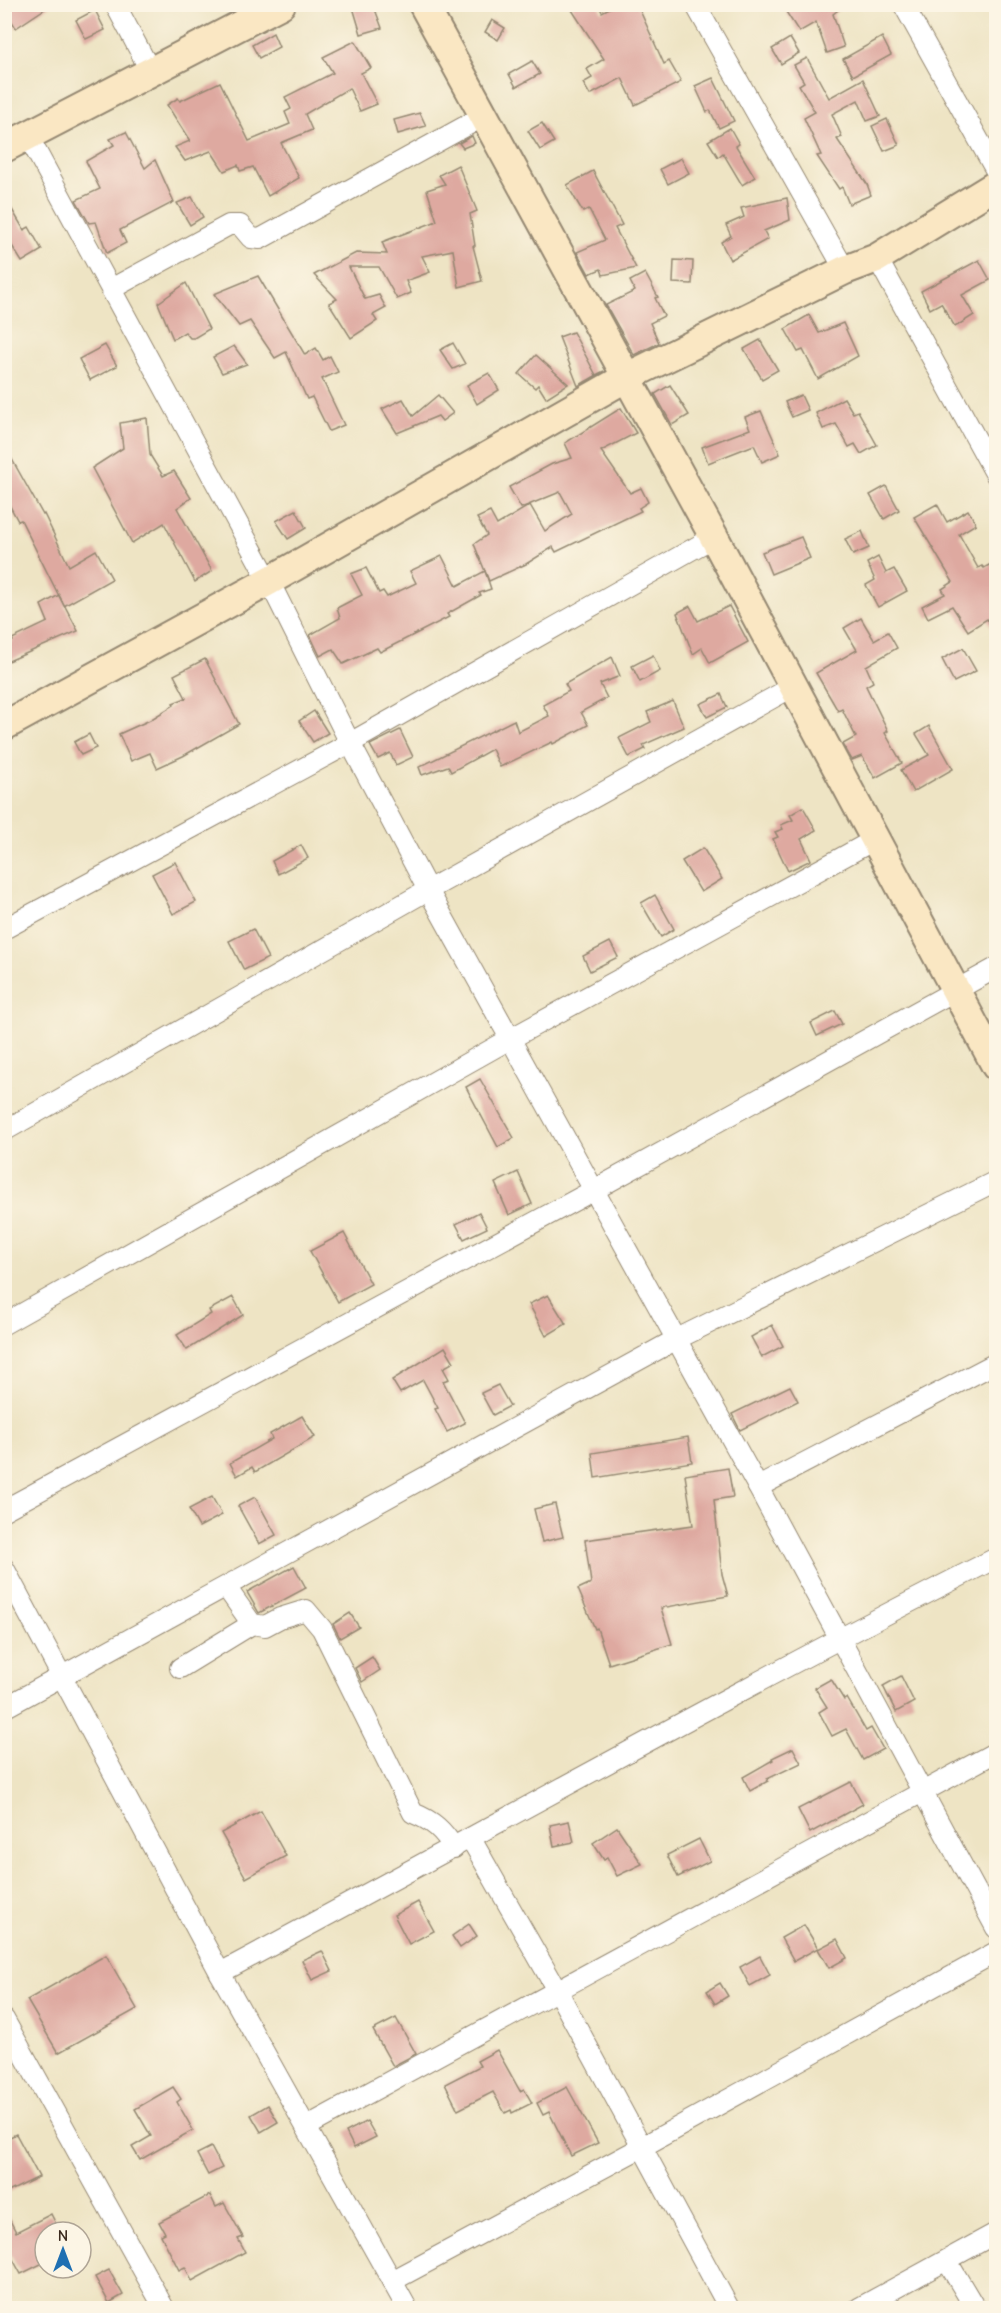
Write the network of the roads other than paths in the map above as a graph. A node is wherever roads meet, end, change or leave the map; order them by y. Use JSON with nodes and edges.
{"nodes":[{"id":1,"x":115,"y":4,"type":"edge"},
{"id":2,"x":281,"y":4,"type":"edge"},
{"id":3,"x":423,"y":4,"type":"edge"},
{"id":4,"x":695,"y":4,"type":"edge"},
{"id":5,"x":903,"y":4,"type":"edge"},
{"id":6,"x":151,"y":72,"type":"junction"},
{"id":7,"x":484,"y":116,"type":"junction"},
{"id":8,"x":16,"y":142,"type":"edge"},
{"id":9,"x":996,"y":171,"type":"edge"},
{"id":10,"x":996,"y":185,"type":"edge"},
{"id":11,"x":877,"y":258,"type":"junction"},
{"id":12,"x":845,"y":270,"type":"junction"},
{"id":13,"x":111,"y":289,"type":"junction"},
{"id":14,"x":627,"y":377,"type":"junction"},
{"id":15,"x":996,"y":475,"type":"edge"},
{"id":16,"x":714,"y":537,"type":"junction"},
{"id":17,"x":269,"y":581,"type":"junction"},
{"id":18,"x":794,"y":686,"type":"junction"},
{"id":19,"x":4,"y":726,"type":"edge"},
{"id":20,"x":350,"y":743,"type":"junction"},
{"id":21,"x":874,"y":840,"type":"junction"},
{"id":22,"x":428,"y":890,"type":"junction"},
{"id":23,"x":4,"y":929,"type":"edge"},
{"id":24,"x":996,"y":968,"type":"edge"},
{"id":25,"x":956,"y":990,"type":"junction"},
{"id":26,"x":510,"y":1039,"type":"junction"},
{"id":27,"x":996,"y":1066,"type":"edge"},
{"id":28,"x":4,"y":1131,"type":"edge"},
{"id":29,"x":996,"y":1181,"type":"edge"},
{"id":30,"x":594,"y":1190,"type":"junction"},
{"id":31,"x":4,"y":1324,"type":"edge"},
{"id":32,"x":675,"y":1340,"type":"junction"},
{"id":33,"x":996,"y":1364,"type":"edge"},
{"id":34,"x":758,"y":1487,"type":"junction"},
{"id":35,"x":4,"y":1510,"type":"edge"},
{"id":36,"x":996,"y":1558,"type":"edge"},
{"id":37,"x":4,"y":1568,"type":"edge"},
{"id":38,"x":226,"y":1587,"type":"junction"},
{"id":39,"x":252,"y":1624,"type":"junction"},
{"id":40,"x":839,"y":1638,"type":"junction"},
{"id":41,"x":180,"y":1668,"type":"dead end"},
{"id":42,"x":62,"y":1676,"type":"junction"},
{"id":43,"x":4,"y":1708,"type":"edge"},
{"id":44,"x":996,"y":1752,"type":"edge"},
{"id":45,"x":924,"y":1791,"type":"junction"},
{"id":46,"x":463,"y":1844,"type":"junction"},
{"id":47,"x":996,"y":1928,"type":"edge"},
{"id":48,"x":996,"y":1952,"type":"edge"},
{"id":49,"x":220,"y":1973,"type":"junction"},
{"id":50,"x":558,"y":1992,"type":"junction"},
{"id":51,"x":4,"y":2019,"type":"edge"},
{"id":52,"x":306,"y":2127,"type":"junction"},
{"id":53,"x":642,"y":2147,"type":"junction"},
{"id":54,"x":996,"y":2233,"type":"edge"},
{"id":55,"x":947,"y":2261,"type":"junction"},
{"id":56,"x":392,"y":2281,"type":"junction"},
{"id":57,"x":164,"y":2308,"type":"edge"},
{"id":58,"x":407,"y":2308,"type":"edge"},
{"id":59,"x":729,"y":2308,"type":"edge"},
{"id":60,"x":859,"y":2308,"type":"edge"},
{"id":61,"x":975,"y":2308,"type":"edge"}],
"edges":[{"from":1,"to":6,"type":"street"},
{"from":2,"to":6,"type":"street"},
{"from":3,"to":7,"type":"street"},
{"from":4,"to":12,"type":"street"},
{"from":5,"to":9,"type":"street"},
{"from":6,"to":8,"type":"street"},
{"from":7,"to":13,"type":"street"},
{"from":7,"to":14,"type":"street"},
{"from":8,"to":13,"type":"street"},
{"from":10,"to":11,"type":"street"},
{"from":11,"to":12,"type":"street"},
{"from":11,"to":15,"type":"street"},
{"from":12,"to":14,"type":"street"},
{"from":13,"to":17,"type":"street"},
{"from":14,"to":16,"type":"street"},
{"from":14,"to":17,"type":"street"},
{"from":16,"to":18,"type":"street"},
{"from":16,"to":20,"type":"street"},
{"from":17,"to":19,"type":"street"},
{"from":17,"to":20,"type":"street"},
{"from":18,"to":21,"type":"street"},
{"from":18,"to":22,"type":"street"},
{"from":20,"to":22,"type":"street"},
{"from":20,"to":23,"type":"street"},
{"from":21,"to":25,"type":"street"},
{"from":21,"to":26,"type":"street"},
{"from":22,"to":26,"type":"street"},
{"from":22,"to":28,"type":"street"},
{"from":24,"to":25,"type":"street"},
{"from":25,"to":27,"type":"street"},
{"from":25,"to":30,"type":"street"},
{"from":26,"to":30,"type":"street"},
{"from":26,"to":31,"type":"street"},
{"from":29,"to":32,"type":"street"},
{"from":30,"to":32,"type":"street"},
{"from":30,"to":35,"type":"street"},
{"from":32,"to":34,"type":"street"},
{"from":32,"to":38,"type":"street"},
{"from":33,"to":34,"type":"street"},
{"from":34,"to":40,"type":"street"},
{"from":36,"to":40,"type":"street"},
{"from":37,"to":42,"type":"street"},
{"from":38,"to":39,"type":"street"},
{"from":38,"to":42,"type":"street"},
{"from":39,"to":41,"type":"street"},
{"from":39,"to":46,"type":"street"},
{"from":40,"to":45,"type":"street"},
{"from":40,"to":46,"type":"street"},
{"from":42,"to":43,"type":"street"},
{"from":42,"to":49,"type":"street"},
{"from":44,"to":45,"type":"street"},
{"from":45,"to":47,"type":"street"},
{"from":45,"to":50,"type":"street"},
{"from":46,"to":49,"type":"street"},
{"from":46,"to":50,"type":"street"},
{"from":48,"to":53,"type":"street"},
{"from":49,"to":52,"type":"street"},
{"from":50,"to":52,"type":"street"},
{"from":50,"to":53,"type":"street"},
{"from":51,"to":57,"type":"street"},
{"from":52,"to":56,"type":"street"},
{"from":53,"to":56,"type":"street"},
{"from":53,"to":59,"type":"street"},
{"from":54,"to":55,"type":"street"},
{"from":55,"to":60,"type":"street"},
{"from":55,"to":61,"type":"street"},
{"from":56,"to":58,"type":"street"}]}
